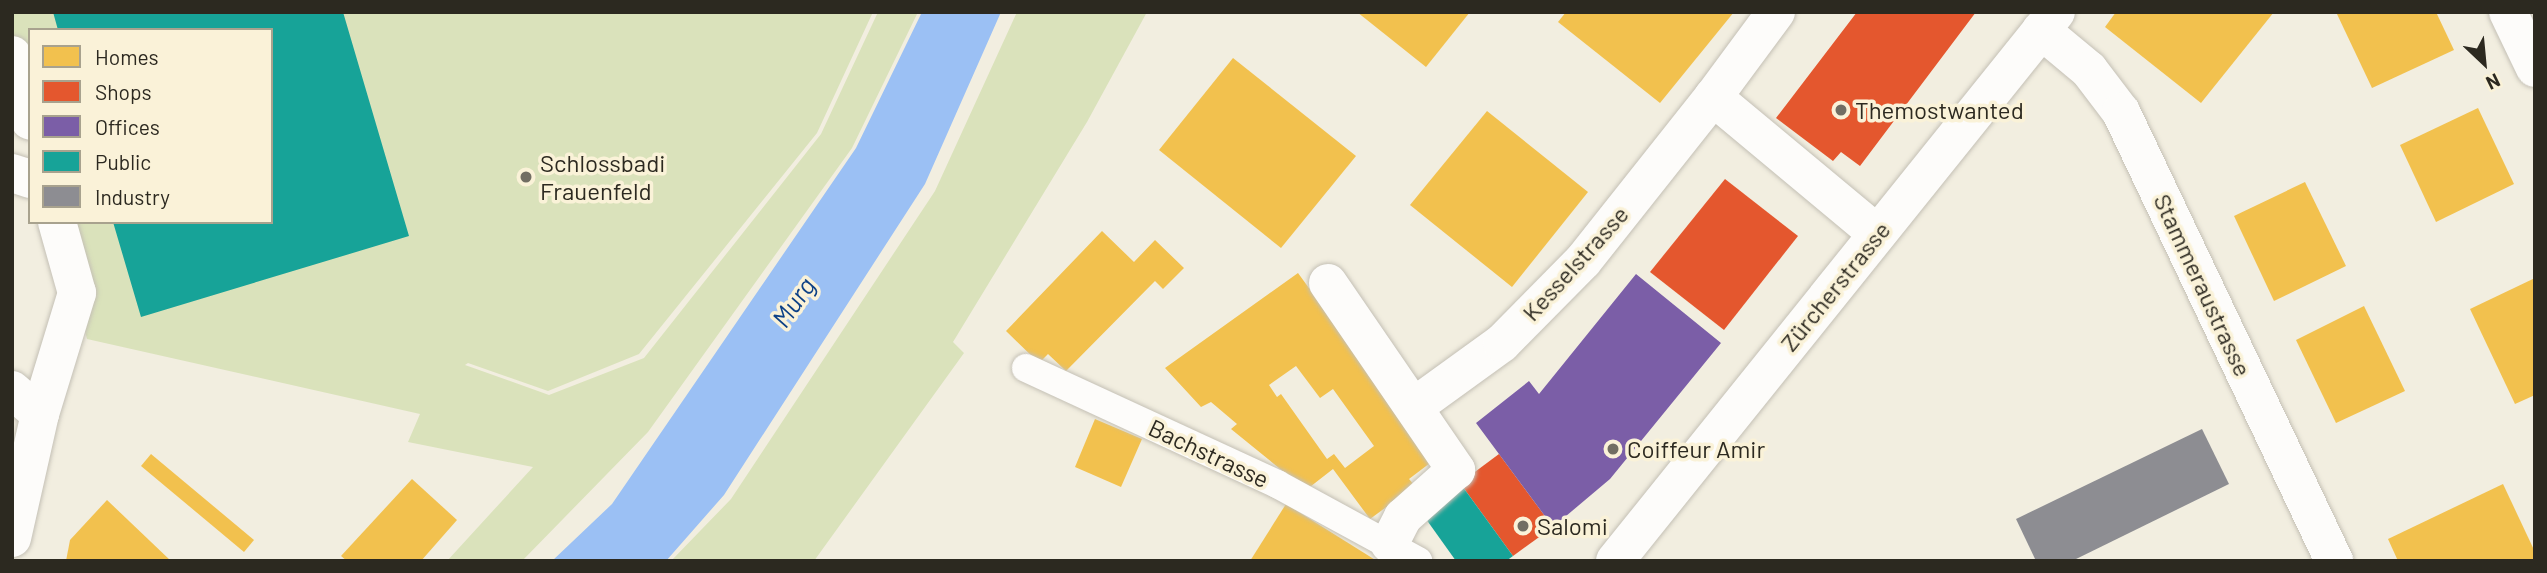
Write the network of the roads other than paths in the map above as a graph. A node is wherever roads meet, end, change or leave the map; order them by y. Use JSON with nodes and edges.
{"nodes":[{"id":1,"x":1776,"y":12,"type":"edge"},
{"id":2,"x":2508,"y":12,"type":"edge"},
{"id":3,"x":2048,"y":21,"type":"edge"},
{"id":4,"x":12,"y":55,"type":"edge"},
{"id":5,"x":2535,"y":68,"type":"edge"},
{"id":6,"x":1713,"y":97,"type":"junction"},
{"id":7,"x":28,"y":114,"type":"edge"},
{"id":8,"x":58,"y":224,"type":"edge"},
{"id":9,"x":1877,"y":233,"type":"junction"},
{"id":10,"x":1328,"y":283,"type":"dead end"},
{"id":11,"x":1026,"y":368,"type":"dead end"},
{"id":12,"x":26,"y":402,"type":"edge"},
{"id":13,"x":1415,"y":406,"type":"junction"},
{"id":14,"x":12,"y":538,"type":"edge"},
{"id":15,"x":1403,"y":553,"type":"edge"},
{"id":16,"x":1615,"y":561,"type":"edge"},
{"id":17,"x":2334,"y":561,"type":"edge"}],
"edges":[{"from":1,"to":6,"type":"street","name":"Kesselstrasse"},
{"from":2,"to":5,"type":"street"},
{"from":3,"to":9,"type":"street","name":"Zürcherstrasse"},
{"from":3,"to":17,"type":"street","name":"Stammeraustrasse"},
{"from":4,"to":7,"type":"street"},
{"from":6,"to":9,"type":"street"},
{"from":6,"to":13,"type":"street","name":"Kesselstrasse"},
{"from":8,"to":12,"type":"street"},
{"from":9,"to":16,"type":"street","name":"Zürcherstrasse"},
{"from":10,"to":13,"type":"street","name":"Bachstrasse"},
{"from":11,"to":15,"type":"lane","name":"Bachstrasse"},
{"from":12,"to":14,"type":"street"},
{"from":13,"to":15,"type":"street","name":"Bachstrasse"}]}
